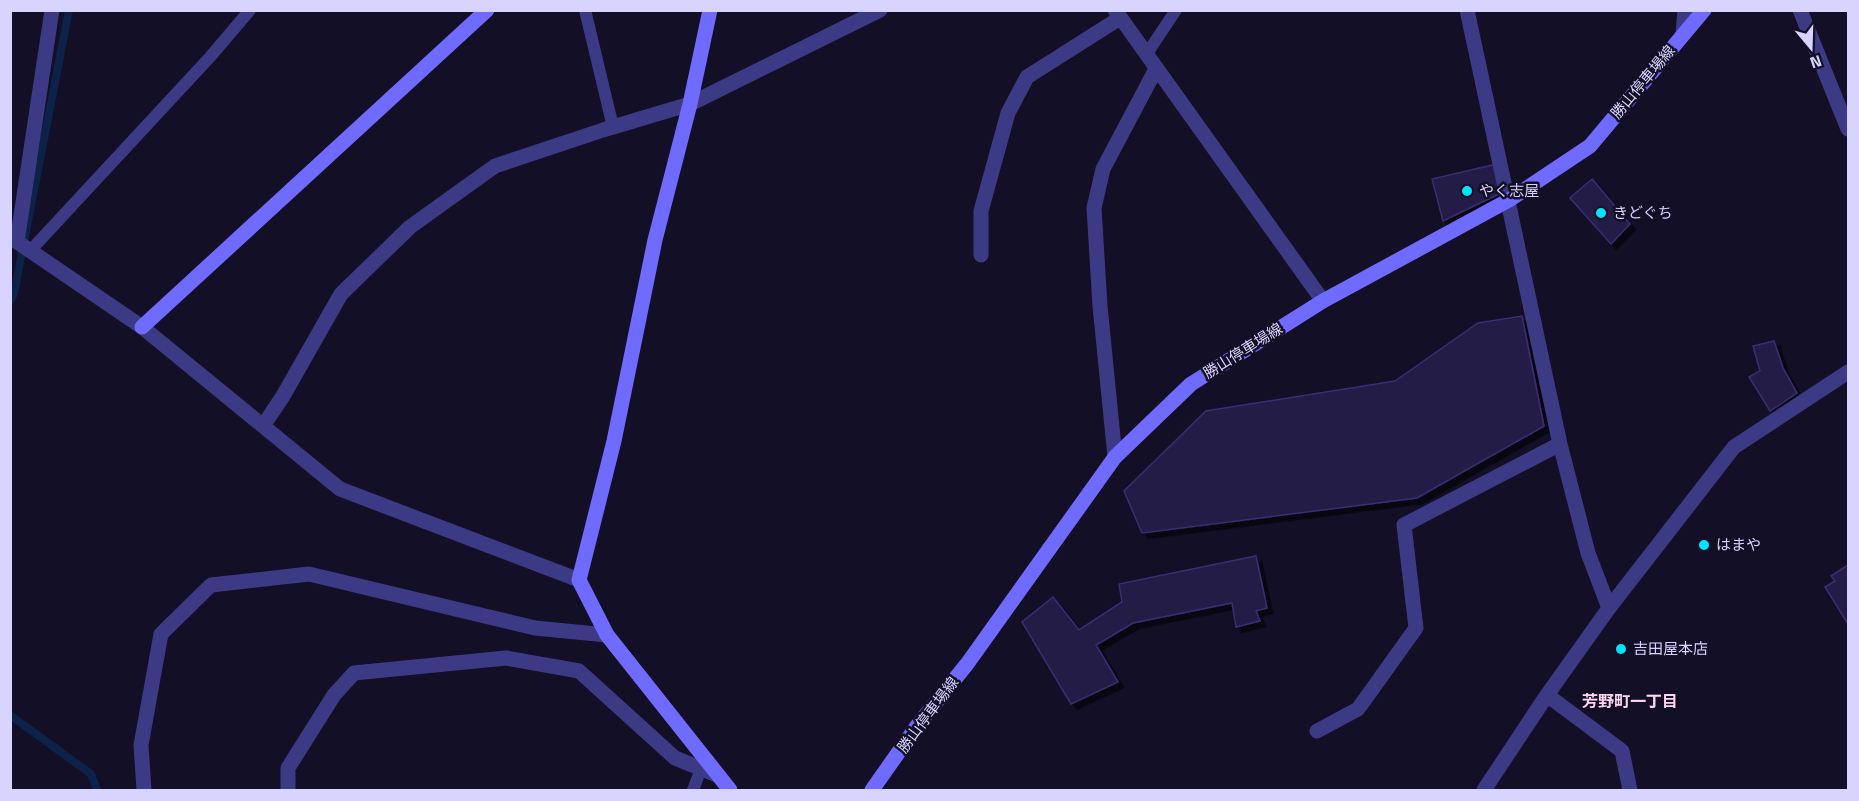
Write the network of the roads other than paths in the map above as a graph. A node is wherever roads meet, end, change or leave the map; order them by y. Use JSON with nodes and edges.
{"nodes":[{"id":1,"x":52,"y":10,"type":"edge"},
{"id":2,"x":250,"y":10,"type":"edge"},
{"id":3,"x":488,"y":10,"type":"edge"},
{"id":4,"x":585,"y":10,"type":"edge"},
{"id":5,"x":711,"y":10,"type":"edge"},
{"id":6,"x":880,"y":10,"type":"edge"},
{"id":7,"x":1176,"y":10,"type":"edge"},
{"id":8,"x":1467,"y":10,"type":"edge"},
{"id":9,"x":1684,"y":10,"type":"edge"},
{"id":10,"x":1704,"y":10,"type":"edge"},
{"id":11,"x":1800,"y":10,"type":"edge"},
{"id":12,"x":1117,"y":14,"type":"edge"},
{"id":13,"x":1683,"y":34,"type":"junction"},
{"id":14,"x":1146,"y":55,"type":"junction"},
{"id":15,"x":1156,"y":69,"type":"junction"},
{"id":16,"x":690,"y":104,"type":"junction"},
{"id":17,"x":612,"y":127,"type":"junction"},
{"id":18,"x":1848,"y":129,"type":"edge"},
{"id":19,"x":1509,"y":200,"type":"junction"},
{"id":20,"x":14,"y":239,"type":"edge"},
{"id":21,"x":30,"y":251,"type":"junction"},
{"id":22,"x":981,"y":255,"type":"dead end"},
{"id":23,"x":1323,"y":301,"type":"junction"},
{"id":24,"x":142,"y":327,"type":"junction"},
{"id":25,"x":1848,"y":372,"type":"edge"},
{"id":26,"x":263,"y":426,"type":"junction"},
{"id":27,"x":1560,"y":444,"type":"junction"},
{"id":28,"x":1115,"y":457,"type":"junction"},
{"id":29,"x":579,"y":580,"type":"junction"},
{"id":30,"x":1609,"y":608,"type":"junction"},
{"id":31,"x":607,"y":635,"type":"junction"},
{"id":32,"x":1547,"y":695,"type":"junction"},
{"id":33,"x":1317,"y":731,"type":"dead end"},
{"id":34,"x":701,"y":769,"type":"junction"},
{"id":35,"x":717,"y":775,"type":"junction"},
{"id":36,"x":144,"y":790,"type":"edge"},
{"id":37,"x":288,"y":790,"type":"edge"},
{"id":38,"x":693,"y":790,"type":"edge"},
{"id":39,"x":729,"y":790,"type":"edge"},
{"id":40,"x":872,"y":790,"type":"edge"},
{"id":41,"x":1484,"y":790,"type":"edge"},
{"id":42,"x":1630,"y":790,"type":"edge"}],
"edges":[{"from":1,"to":20,"type":"street"},
{"from":2,"to":21,"type":"lane"},
{"from":3,"to":24,"type":"street"},
{"from":4,"to":17,"type":"lane"},
{"from":5,"to":16,"type":"street"},
{"from":6,"to":16,"type":"street"},
{"from":7,"to":14,"type":"lane"},
{"from":8,"to":19,"type":"street"},
{"from":9,"to":13,"type":"street"},
{"from":10,"to":13,"type":"street","name":"勝山停車場線"},
{"from":11,"to":18,"type":"street"},
{"from":12,"to":14,"type":"street"},
{"from":12,"to":22,"type":"street"},
{"from":13,"to":19,"type":"street","name":"勝山停車場線"},
{"from":14,"to":15,"type":"street"},
{"from":15,"to":23,"type":"street"},
{"from":15,"to":28,"type":"street"},
{"from":16,"to":17,"type":"street"},
{"from":16,"to":29,"type":"street"},
{"from":17,"to":26,"type":"street"},
{"from":19,"to":23,"type":"street","name":"勝山停車場線"},
{"from":19,"to":27,"type":"street"},
{"from":20,"to":21,"type":"street"},
{"from":21,"to":24,"type":"street"},
{"from":23,"to":28,"type":"street","name":"勝山停車場線"},
{"from":24,"to":26,"type":"street"},
{"from":25,"to":30,"type":"street"},
{"from":26,"to":29,"type":"street"},
{"from":27,"to":30,"type":"street"},
{"from":27,"to":33,"type":"street"},
{"from":28,"to":40,"type":"street","name":"勝山停車場線"},
{"from":29,"to":31,"type":"street"},
{"from":30,"to":32,"type":"street"},
{"from":31,"to":35,"type":"street"},
{"from":31,"to":36,"type":"street"},
{"from":32,"to":41,"type":"street"},
{"from":32,"to":42,"type":"street"},
{"from":34,"to":35,"type":"street"},
{"from":34,"to":37,"type":"street"},
{"from":34,"to":38,"type":"lane"},
{"from":35,"to":39,"type":"street"}]}
